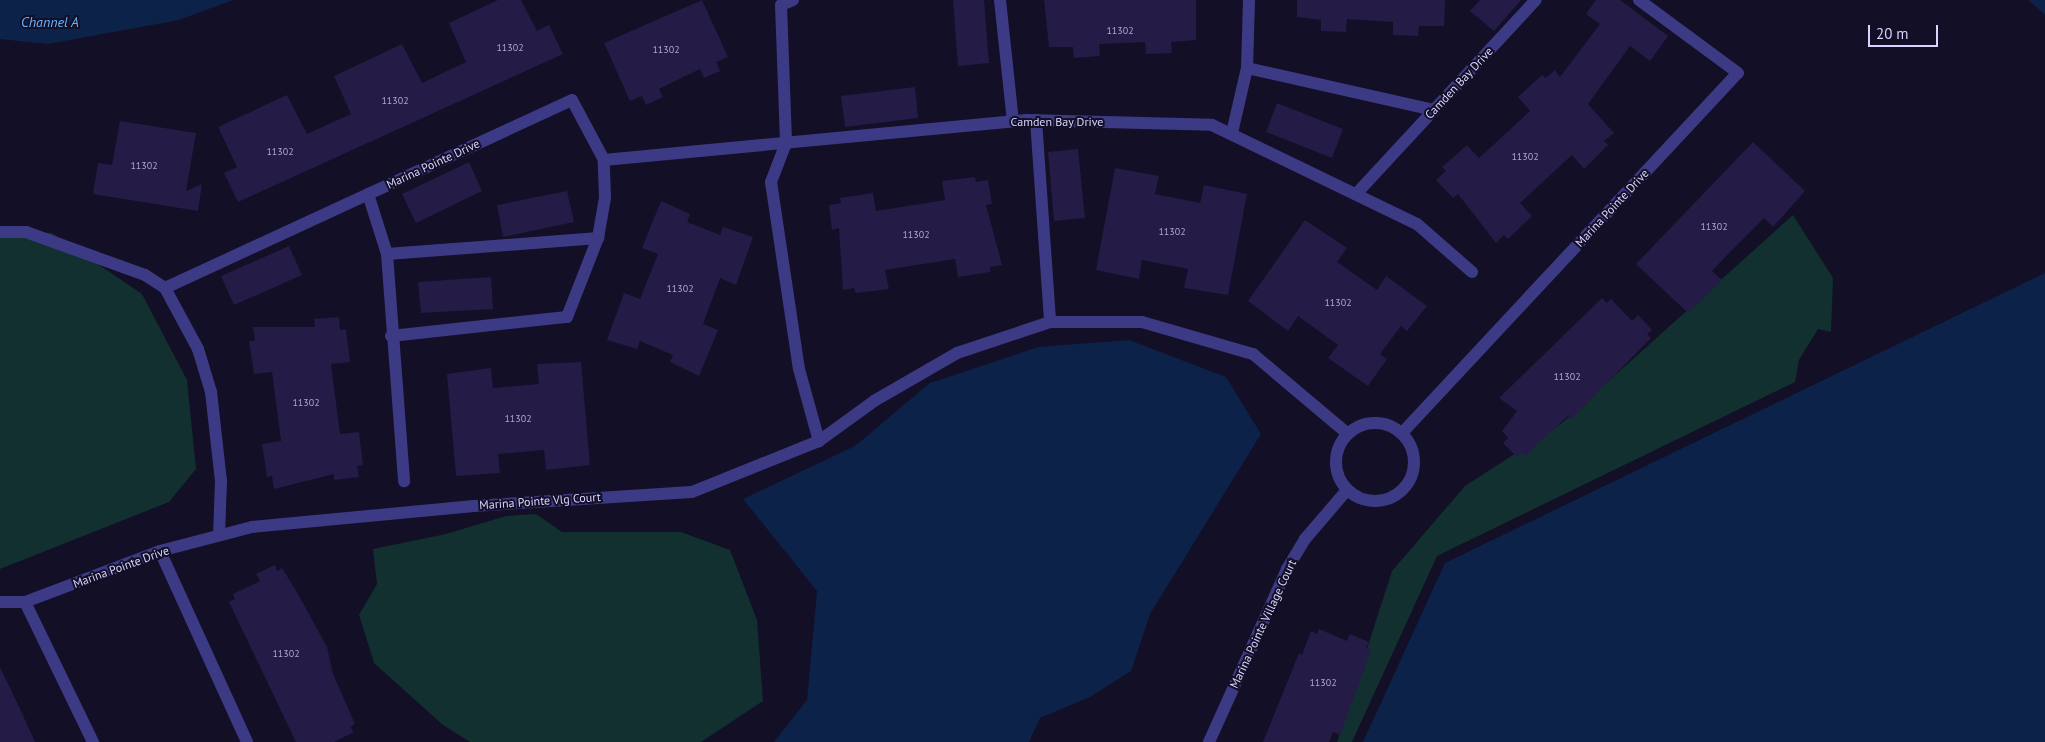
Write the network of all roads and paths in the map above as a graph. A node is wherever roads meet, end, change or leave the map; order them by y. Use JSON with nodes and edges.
{"nodes":[{"id":1,"x":793,"y":0,"type":"edge"},
{"id":2,"x":1000,"y":0,"type":"edge"},
{"id":3,"x":1249,"y":0,"type":"edge"},
{"id":4,"x":1536,"y":0,"type":"edge"},
{"id":5,"x":1639,"y":0,"type":"edge"},
{"id":6,"x":1247,"y":68,"type":"junction"},
{"id":7,"x":1434,"y":110,"type":"junction"},
{"id":8,"x":1036,"y":120,"type":"junction"},
{"id":9,"x":1014,"y":121,"type":"junction"},
{"id":10,"x":1232,"y":134,"type":"junction"},
{"id":11,"x":786,"y":143,"type":"junction"},
{"id":12,"x":604,"y":160,"type":"junction"},
{"id":13,"x":1357,"y":192,"type":"junction"},
{"id":14,"x":368,"y":194,"type":"junction"},
{"id":15,"x":0,"y":232,"type":"edge"},
{"id":16,"x":598,"y":238,"type":"junction"},
{"id":17,"x":387,"y":254,"type":"junction"},
{"id":18,"x":1472,"y":272,"type":"dead end"},
{"id":19,"x":165,"y":288,"type":"junction"},
{"id":20,"x":1050,"y":322,"type":"junction"},
{"id":21,"x":391,"y":336,"type":"junction"},
{"id":22,"x":1402,"y":433,"type":"junction"},
{"id":23,"x":1348,"y":434,"type":"junction"},
{"id":24,"x":820,"y":441,"type":"junction"},
{"id":25,"x":404,"y":481,"type":"dead end"},
{"id":26,"x":1347,"y":490,"type":"junction"},
{"id":27,"x":252,"y":527,"type":"joint"},
{"id":28,"x":218,"y":535,"type":"junction"},
{"id":29,"x":160,"y":551,"type":"junction"},
{"id":30,"x":0,"y":602,"type":"edge"},
{"id":31,"x":25,"y":602,"type":"junction"},
{"id":32,"x":93,"y":742,"type":"edge"},
{"id":33,"x":247,"y":742,"type":"edge"},
{"id":34,"x":1208,"y":742,"type":"edge"}],
"edges":[{"from":1,"to":11,"type":"street"},
{"from":2,"to":9,"type":"street"},
{"from":3,"to":6,"type":"street"},
{"from":4,"to":7,"type":"street","name":"Camden Bay Drive"},
{"from":5,"to":22,"type":"street","name":"Marina Pointe Drive"},
{"from":6,"to":7,"type":"street"},
{"from":6,"to":10,"type":"street"},
{"from":7,"to":13,"type":"street","name":"Camden Bay Drive"},
{"from":8,"to":9,"type":"street","name":"Camden Bay Drive"},
{"from":8,"to":10,"type":"street","name":"Camden Bay Drive"},
{"from":8,"to":20,"type":"street"},
{"from":9,"to":11,"type":"street","name":"Camden Bay Drive"},
{"from":10,"to":13,"type":"street","name":"Camden Bay Drive"},
{"from":11,"to":12,"type":"street"},
{"from":11,"to":24,"type":"street"},
{"from":12,"to":14,"type":"street","name":"Marina Pointe Drive"},
{"from":12,"to":16,"type":"street"},
{"from":13,"to":18,"type":"street"},
{"from":14,"to":17,"type":"street"},
{"from":14,"to":19,"type":"street","name":"Marina Pointe Drive"},
{"from":15,"to":19,"type":"street"},
{"from":16,"to":17,"type":"street"},
{"from":16,"to":21,"type":"street"},
{"from":17,"to":21,"type":"street"},
{"from":19,"to":28,"type":"street"},
{"from":20,"to":23,"type":"street"},
{"from":20,"to":24,"type":"street"},
{"from":21,"to":25,"type":"street"},
{"from":22,"to":23,"type":"street"},
{"from":22,"to":26,"type":"street"},
{"from":23,"to":26,"type":"street"},
{"from":24,"to":27,"type":"street","name":"Marina Pointe Vlg Court"},
{"from":26,"to":34,"type":"street","name":"Marina Pointe Village Court"},
{"from":27,"to":28,"type":"street","name":"Marina Pointe Drive"},
{"from":28,"to":29,"type":"street","name":"Marina Pointe Drive"},
{"from":29,"to":31,"type":"street","name":"Marina Pointe Drive"},
{"from":29,"to":33,"type":"street"},
{"from":30,"to":31,"type":"street"},
{"from":31,"to":32,"type":"street"}]}
